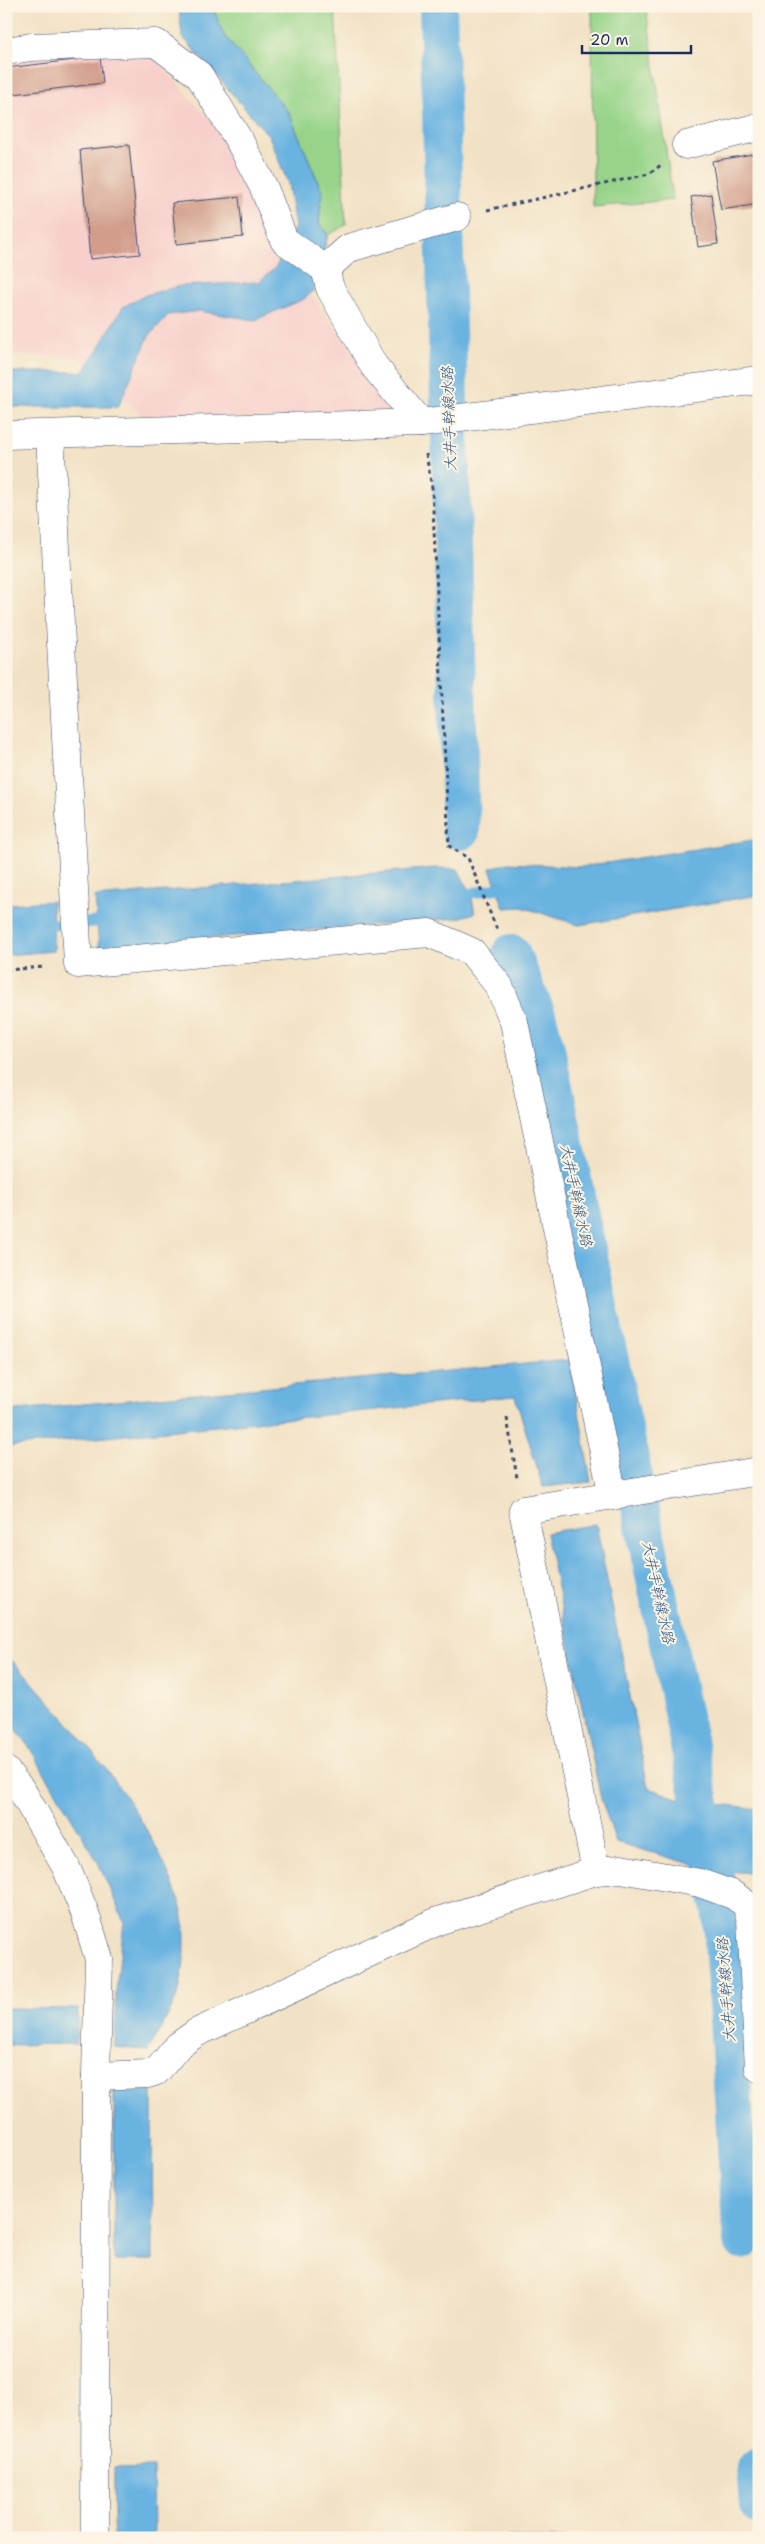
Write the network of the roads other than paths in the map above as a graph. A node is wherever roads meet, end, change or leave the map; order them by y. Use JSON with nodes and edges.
{"nodes":[{"id":1,"x":6,"y":51,"type":"edge"},
{"id":2,"x":759,"y":126,"type":"edge"},
{"id":3,"x":686,"y":145,"type":"road end"},
{"id":4,"x":457,"y":217,"type":"road end"},
{"id":5,"x":325,"y":269,"type":"junction"},
{"id":6,"x":759,"y":380,"type":"edge"},
{"id":7,"x":421,"y":423,"type":"junction"},
{"id":8,"x":50,"y":434,"type":"junction"},
{"id":9,"x":6,"y":435,"type":"edge"},
{"id":10,"x":759,"y":1471,"type":"edge"},
{"id":11,"x":612,"y":1496,"type":"junction"},
{"id":12,"x":6,"y":1772,"type":"edge"},
{"id":13,"x":596,"y":1871,"type":"junction"},
{"id":14,"x":759,"y":2068,"type":"edge"},
{"id":15,"x":96,"y":2076,"type":"junction"},
{"id":16,"x":95,"y":2538,"type":"edge"}],
"edges":[{"from":1,"to":5,"type":"street"},
{"from":2,"to":3,"type":"street"},
{"from":4,"to":5,"type":"street"},
{"from":5,"to":7,"type":"street"},
{"from":6,"to":7,"type":"street"},
{"from":7,"to":8,"type":"street"},
{"from":8,"to":9,"type":"street"},
{"from":8,"to":11,"type":"street"},
{"from":10,"to":11,"type":"street"},
{"from":11,"to":13,"type":"street"},
{"from":12,"to":15,"type":"street"},
{"from":13,"to":14,"type":"street"},
{"from":13,"to":15,"type":"street"},
{"from":15,"to":16,"type":"street"}]}
